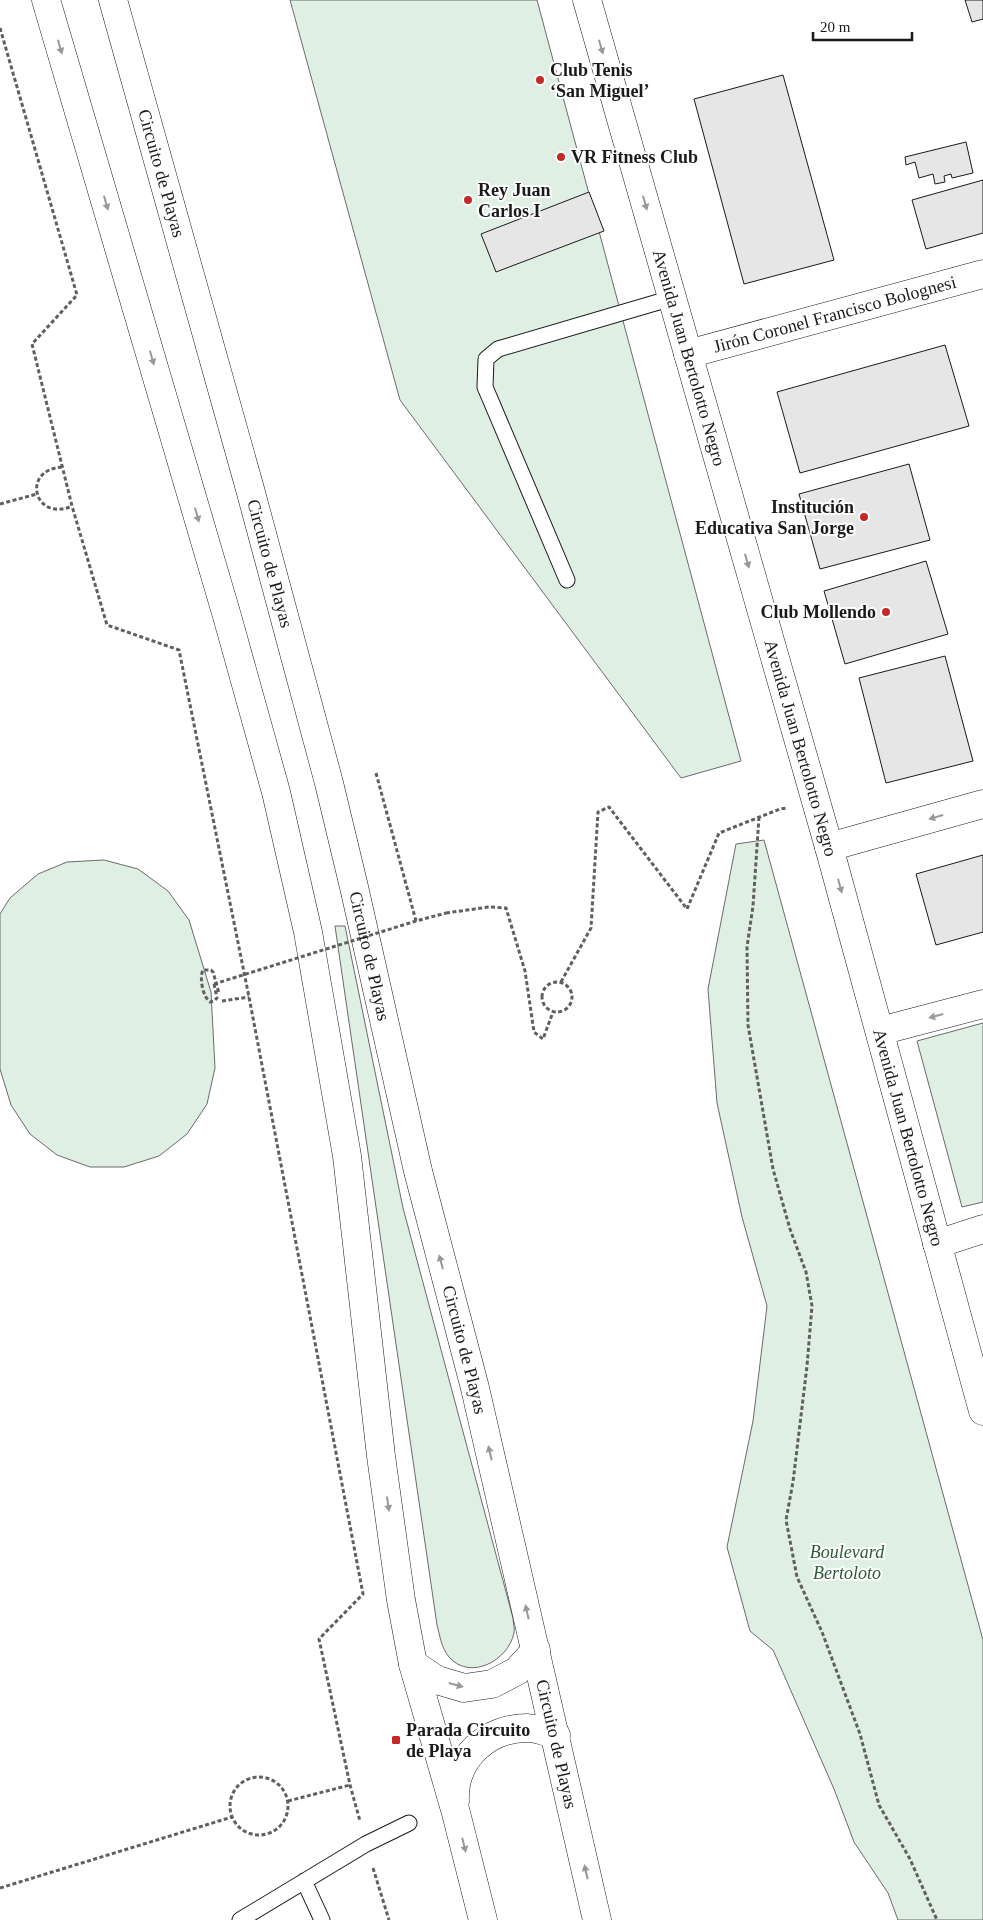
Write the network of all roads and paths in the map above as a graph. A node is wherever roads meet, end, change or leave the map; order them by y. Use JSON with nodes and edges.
{"nodes":[{"id":1,"x":46,"y":0,"type":"edge"},
{"id":2,"x":113,"y":0,"type":"edge"},
{"id":3,"x":587,"y":0,"type":"edge"},
{"id":4,"x":0,"y":28,"type":"edge"},
{"id":5,"x":983,"y":274,"type":"edge"},
{"id":6,"x":672,"y":298,"type":"junction"},
{"id":7,"x":688,"y":354,"type":"junction"},
{"id":8,"x":62,"y":467,"type":"junction"},
{"id":9,"x":37,"y":494,"type":"junction"},
{"id":10,"x":0,"y":504,"type":"edge"},
{"id":11,"x":72,"y":506,"type":"junction"},
{"id":12,"x":567,"y":580,"type":"dead end"},
{"id":13,"x":376,"y":773,"type":"dead end"},
{"id":14,"x":983,"y":804,"type":"edge"},
{"id":15,"x":780,"y":809,"type":"dead end"},
{"id":16,"x":759,"y":817,"type":"junction"},
{"id":17,"x":829,"y":847,"type":"junction"},
{"id":18,"x":416,"y":921,"type":"junction"},
{"id":19,"x":562,"y":982,"type":"junction"},
{"id":20,"x":219,"y":993,"type":"dead end"},
{"id":21,"x":249,"y":997,"type":"junction"},
{"id":22,"x":222,"y":1001,"type":"dead end"},
{"id":23,"x":983,"y":1004,"type":"edge"},
{"id":24,"x":552,"y":1012,"type":"junction"},
{"id":25,"x":880,"y":1031,"type":"junction"},
{"id":26,"x":983,"y":1229,"type":"edge"},
{"id":27,"x":937,"y":1244,"type":"junction"},
{"id":28,"x":983,"y":1411,"type":"edge"},
{"id":29,"x":536,"y":1650,"type":"junction"},
{"id":30,"x":413,"y":1664,"type":"junction"},
{"id":31,"x":556,"y":1735,"type":"junction"},
{"id":32,"x":350,"y":1785,"type":"junction"},
{"id":33,"x":288,"y":1801,"type":"junction"},
{"id":34,"x":456,"y":1813,"type":"junction"},
{"id":35,"x":232,"y":1817,"type":"junction"},
{"id":36,"x":409,"y":1823,"type":"dead end"},
{"id":37,"x":366,"y":1844,"type":"junction"},
{"id":38,"x":304,"y":1881,"type":"junction"},
{"id":39,"x":0,"y":1888,"type":"edge"},
{"id":40,"x":240,"y":1920,"type":"edge"},
{"id":41,"x":322,"y":1920,"type":"edge"},
{"id":42,"x":389,"y":1920,"type":"edge"},
{"id":43,"x":483,"y":1920,"type":"edge"},
{"id":44,"x":597,"y":1920,"type":"edge"},
{"id":45,"x":937,"y":1920,"type":"edge"}],
"edges":[{"from":1,"to":30,"type":"main road","one_way":true},
{"from":29,"to":2,"type":"main road","name":"Circuito de Playas","one_way":true},
{"from":3,"to":6,"type":"main road","name":"Avenida Juan Bertolotto Negro","one_way":true},
{"from":4,"to":8,"type":"path"},
{"from":5,"to":7,"type":"main road","name":"Jirón Coronel Francisco Bolognesi"},
{"from":6,"to":7,"type":"main road","name":"Avenida Juan Bertolotto Negro"},
{"from":6,"to":12,"type":"lane"},
{"from":7,"to":17,"type":"main road","name":"Avenida Juan Bertolotto Negro","one_way":true},
{"from":8,"to":9,"type":"path"},
{"from":8,"to":11,"type":"path"},
{"from":9,"to":10,"type":"path"},
{"from":9,"to":11,"type":"path"},
{"from":11,"to":21,"type":"path"},
{"from":13,"to":18,"type":"path"},
{"from":14,"to":17,"type":"main road","one_way":true},
{"from":15,"to":16,"type":"path"},
{"from":16,"to":19,"type":"path"},
{"from":16,"to":45,"type":"path"},
{"from":17,"to":25,"type":"main road","name":"Avenida Juan Bertolotto Negro","one_way":true},
{"from":18,"to":20,"type":"path","bridge":true},
{"from":18,"to":24,"type":"path","bridge":true},
{"from":19,"to":24,"type":"path"},
{"from":19,"to":24,"type":"path"},
{"from":21,"to":22,"type":"path"},
{"from":21,"to":32,"type":"path"},
{"from":23,"to":25,"type":"main road","one_way":true},
{"from":25,"to":27,"type":"main road","name":"Avenida Juan Bertolotto Negro"},
{"from":26,"to":27,"type":"main road"},
{"from":27,"to":28,"type":"main road","name":"Avenida Juan Bertolotto Negro"},
{"from":30,"to":29,"type":"main road","one_way":true},
{"from":29,"to":31,"type":"main road","name":"Circuito de Playas"},
{"from":30,"to":34,"type":"main road"},
{"from":31,"to":34,"type":"main road"},
{"from":44,"to":31,"type":"main road","name":"Circuito de Playas","one_way":true},
{"from":32,"to":33,"type":"path"},
{"from":32,"to":37,"type":"path"},
{"from":33,"to":35,"type":"path"},
{"from":33,"to":35,"type":"path"},
{"from":34,"to":43,"type":"main road","one_way":true},
{"from":35,"to":39,"type":"path"},
{"from":36,"to":37,"type":"lane"},
{"from":37,"to":38,"type":"lane"},
{"from":37,"to":42,"type":"path"},
{"from":38,"to":40,"type":"lane"},
{"from":38,"to":41,"type":"lane"}]}
